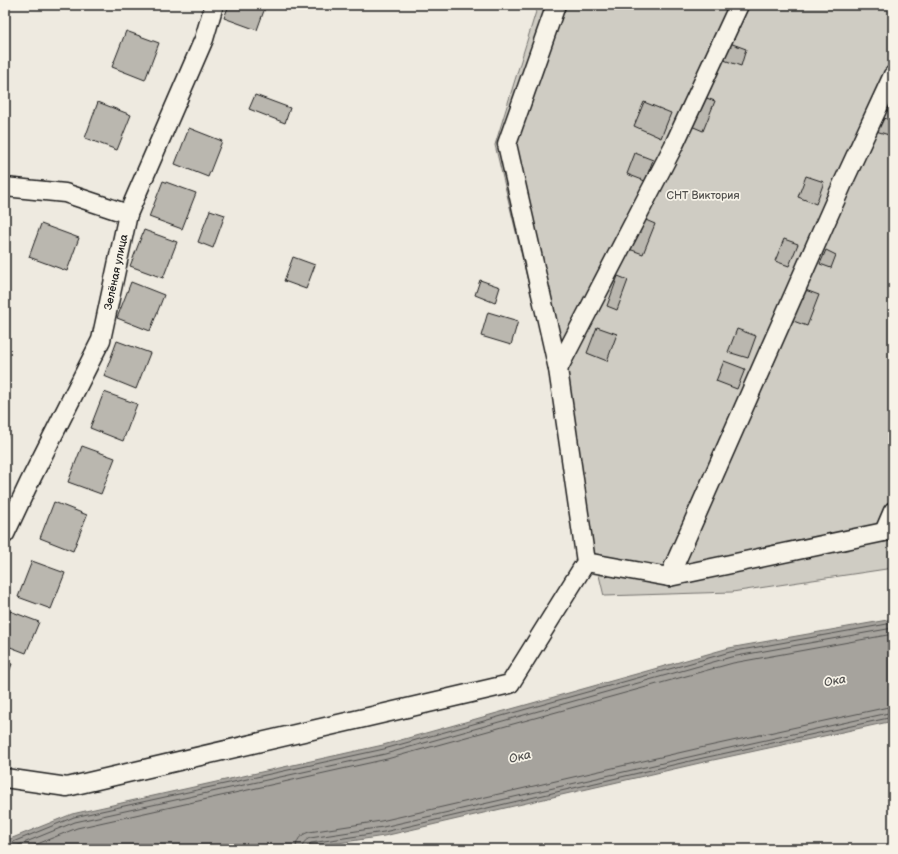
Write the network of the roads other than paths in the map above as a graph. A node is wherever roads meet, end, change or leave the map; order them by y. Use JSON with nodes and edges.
{"nodes":[{"id":1,"x":214,"y":5,"type":"edge"},
{"id":2,"x":556,"y":5,"type":"edge"},
{"id":3,"x":739,"y":5,"type":"edge"},
{"id":4,"x":893,"y":75,"type":"edge"},
{"id":5,"x":5,"y":187,"type":"edge"},
{"id":6,"x":128,"y":214,"type":"junction"},
{"id":7,"x":558,"y":369,"type":"junction"},
{"id":8,"x":893,"y":511,"type":"edge"},
{"id":9,"x":889,"y":531,"type":"edge"},
{"id":10,"x":5,"y":534,"type":"edge"},
{"id":11,"x":586,"y":562,"type":"junction"},
{"id":12,"x":669,"y":577,"type":"junction"},
{"id":13,"x":5,"y":778,"type":"edge"}],
"edges":[{"from":1,"to":6,"type":"street","name":"Зелёная улица"},
{"from":2,"to":7,"type":"street"},
{"from":3,"to":7,"type":"street"},
{"from":4,"to":12,"type":"street"},
{"from":5,"to":6,"type":"street"},
{"from":6,"to":10,"type":"street","name":"Зелёная улица"},
{"from":7,"to":11,"type":"street"},
{"from":8,"to":9,"type":"street"},
{"from":9,"to":12,"type":"street"},
{"from":11,"to":12,"type":"street"},
{"from":11,"to":13,"type":"street"}]}
